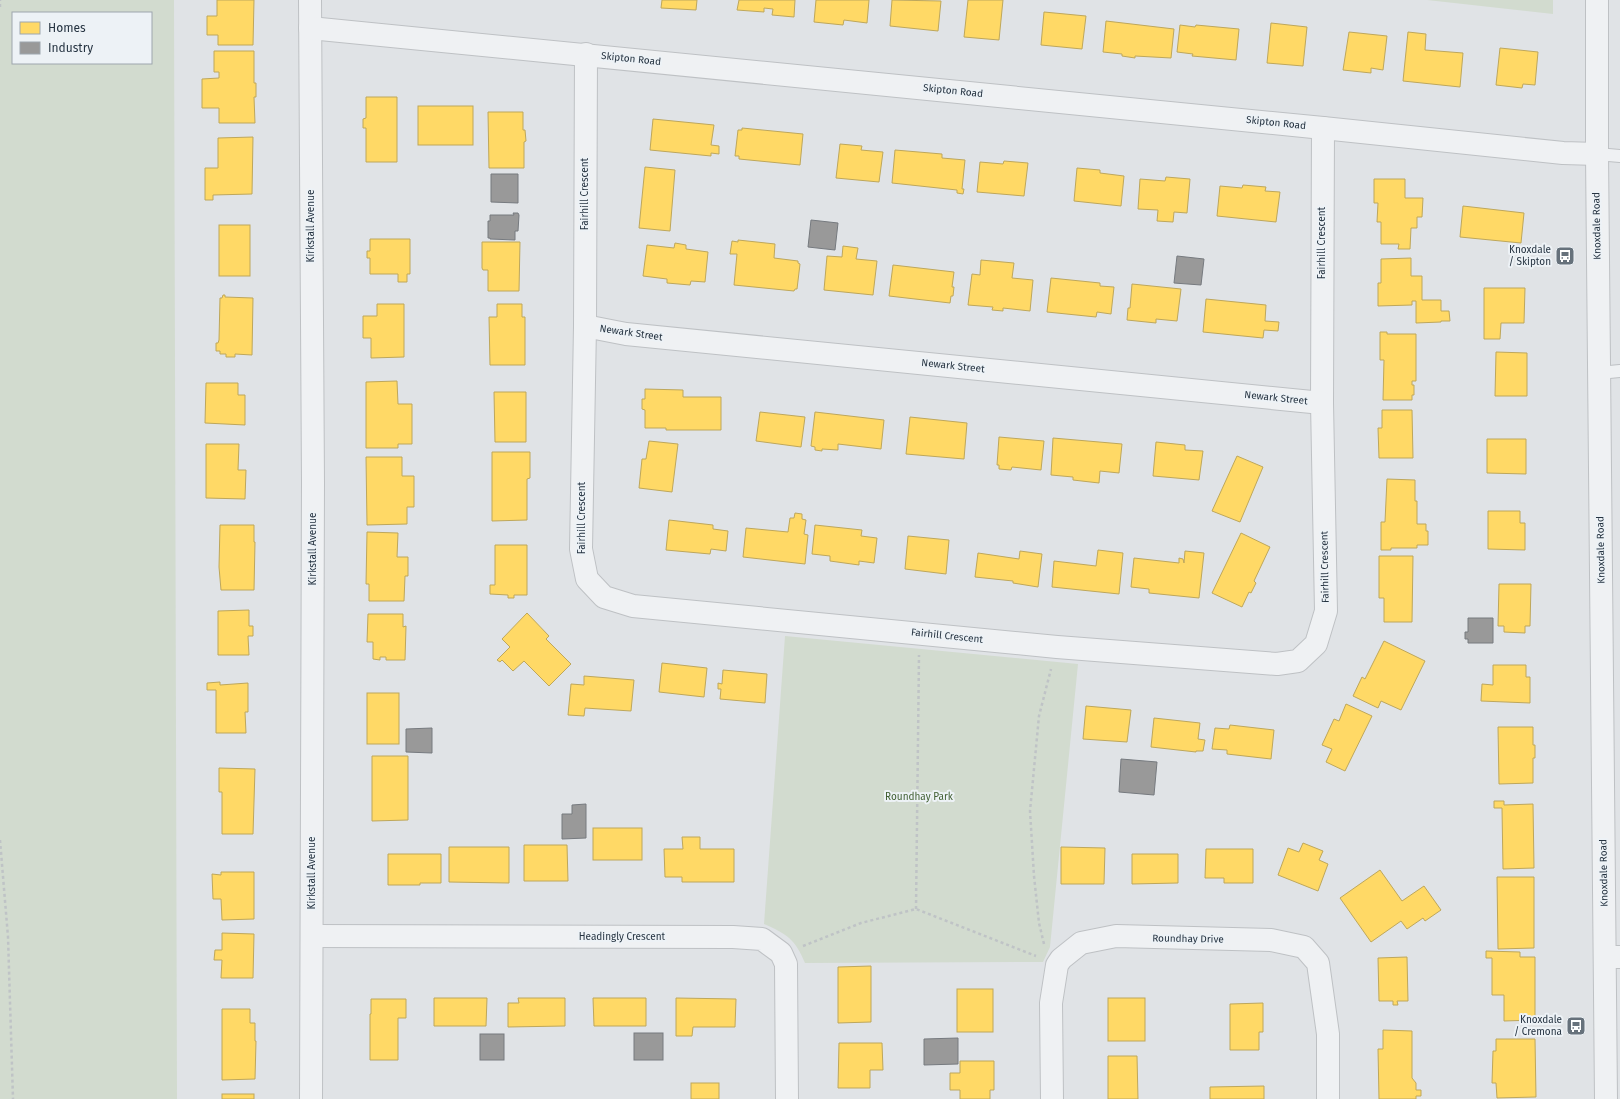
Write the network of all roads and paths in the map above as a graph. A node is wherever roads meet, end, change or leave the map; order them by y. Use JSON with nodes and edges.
{"nodes":[{"id":1,"x":0,"y":0,"type":"edge"},
{"id":2,"x":310,"y":0,"type":"edge"},
{"id":3,"x":1597,"y":0,"type":"edge"},
{"id":4,"x":0,"y":8,"type":"edge"},
{"id":5,"x":310,"y":28,"type":"junction"},
{"id":6,"x":586,"y":54,"type":"junction"},
{"id":7,"x":1323,"y":128,"type":"junction"},
{"id":8,"x":1597,"y":154,"type":"junction"},
{"id":9,"x":1620,"y":156,"type":"edge"},
{"id":10,"x":585,"y":326,"type":"junction"},
{"id":11,"x":1620,"y":371,"type":"edge"},
{"id":12,"x":1599,"y":373,"type":"junction"},
{"id":13,"x":1322,"y":403,"type":"junction"},
{"id":14,"x":919,"y":633,"type":"junction"},
{"id":15,"x":1057,"y":647,"type":"junction"},
{"id":16,"x":0,"y":840,"type":"edge"},
{"id":17,"x":916,"y":909,"type":"junction"},
{"id":18,"x":312,"y":936,"type":"junction"},
{"id":19,"x":1612,"y":957,"type":"edge"},
{"id":20,"x":786,"y":964,"type":"junction"},
{"id":21,"x":1058,"y":965,"type":"junction"},
{"id":22,"x":13,"y":1099,"type":"edge"},
{"id":23,"x":311,"y":1099,"type":"edge"},
{"id":24,"x":787,"y":1099,"type":"edge"},
{"id":25,"x":1052,"y":1099,"type":"edge"},
{"id":26,"x":1328,"y":1099,"type":"edge"},
{"id":27,"x":1606,"y":1099,"type":"edge"}],
"edges":[{"from":1,"to":4,"type":"path"},
{"from":2,"to":5,"type":"street","name":"Kirkstall Avenue"},
{"from":3,"to":8,"type":"street","name":"Knoxdale Road"},
{"from":5,"to":6,"type":"street","name":"Skipton Road"},
{"from":5,"to":18,"type":"street","name":"Kirkstall Avenue"},
{"from":6,"to":7,"type":"street","name":"Skipton Road"},
{"from":6,"to":10,"type":"street","name":"Fairhill Crescent"},
{"from":7,"to":8,"type":"street","name":"Skipton Road"},
{"from":7,"to":13,"type":"street","name":"Fairhill Crescent"},
{"from":8,"to":9,"type":"lane"},
{"from":8,"to":12,"type":"street","name":"Knoxdale Road"},
{"from":10,"to":13,"type":"street","name":"Newark Street"},
{"from":10,"to":14,"type":"street","name":"Fairhill Crescent"},
{"from":11,"to":12,"type":"lane"},
{"from":12,"to":19,"type":"street","name":"Knoxdale Road"},
{"from":13,"to":15,"type":"street","name":"Fairhill Crescent"},
{"from":14,"to":15,"type":"street","name":"Fairhill Crescent"},
{"from":14,"to":17,"type":"path"},
{"from":15,"to":21,"type":"path"},
{"from":16,"to":22,"type":"path"},
{"from":17,"to":20,"type":"path"},
{"from":17,"to":21,"type":"path"},
{"from":18,"to":20,"type":"street","name":"Headingly Crescent"},
{"from":18,"to":23,"type":"street","name":"Kirkstall Avenue"},
{"from":19,"to":27,"type":"street","name":"Knoxdale Road"},
{"from":20,"to":24,"type":"street"},
{"from":21,"to":25,"type":"street"},
{"from":21,"to":26,"type":"street","name":"Roundhay Drive"}]}
